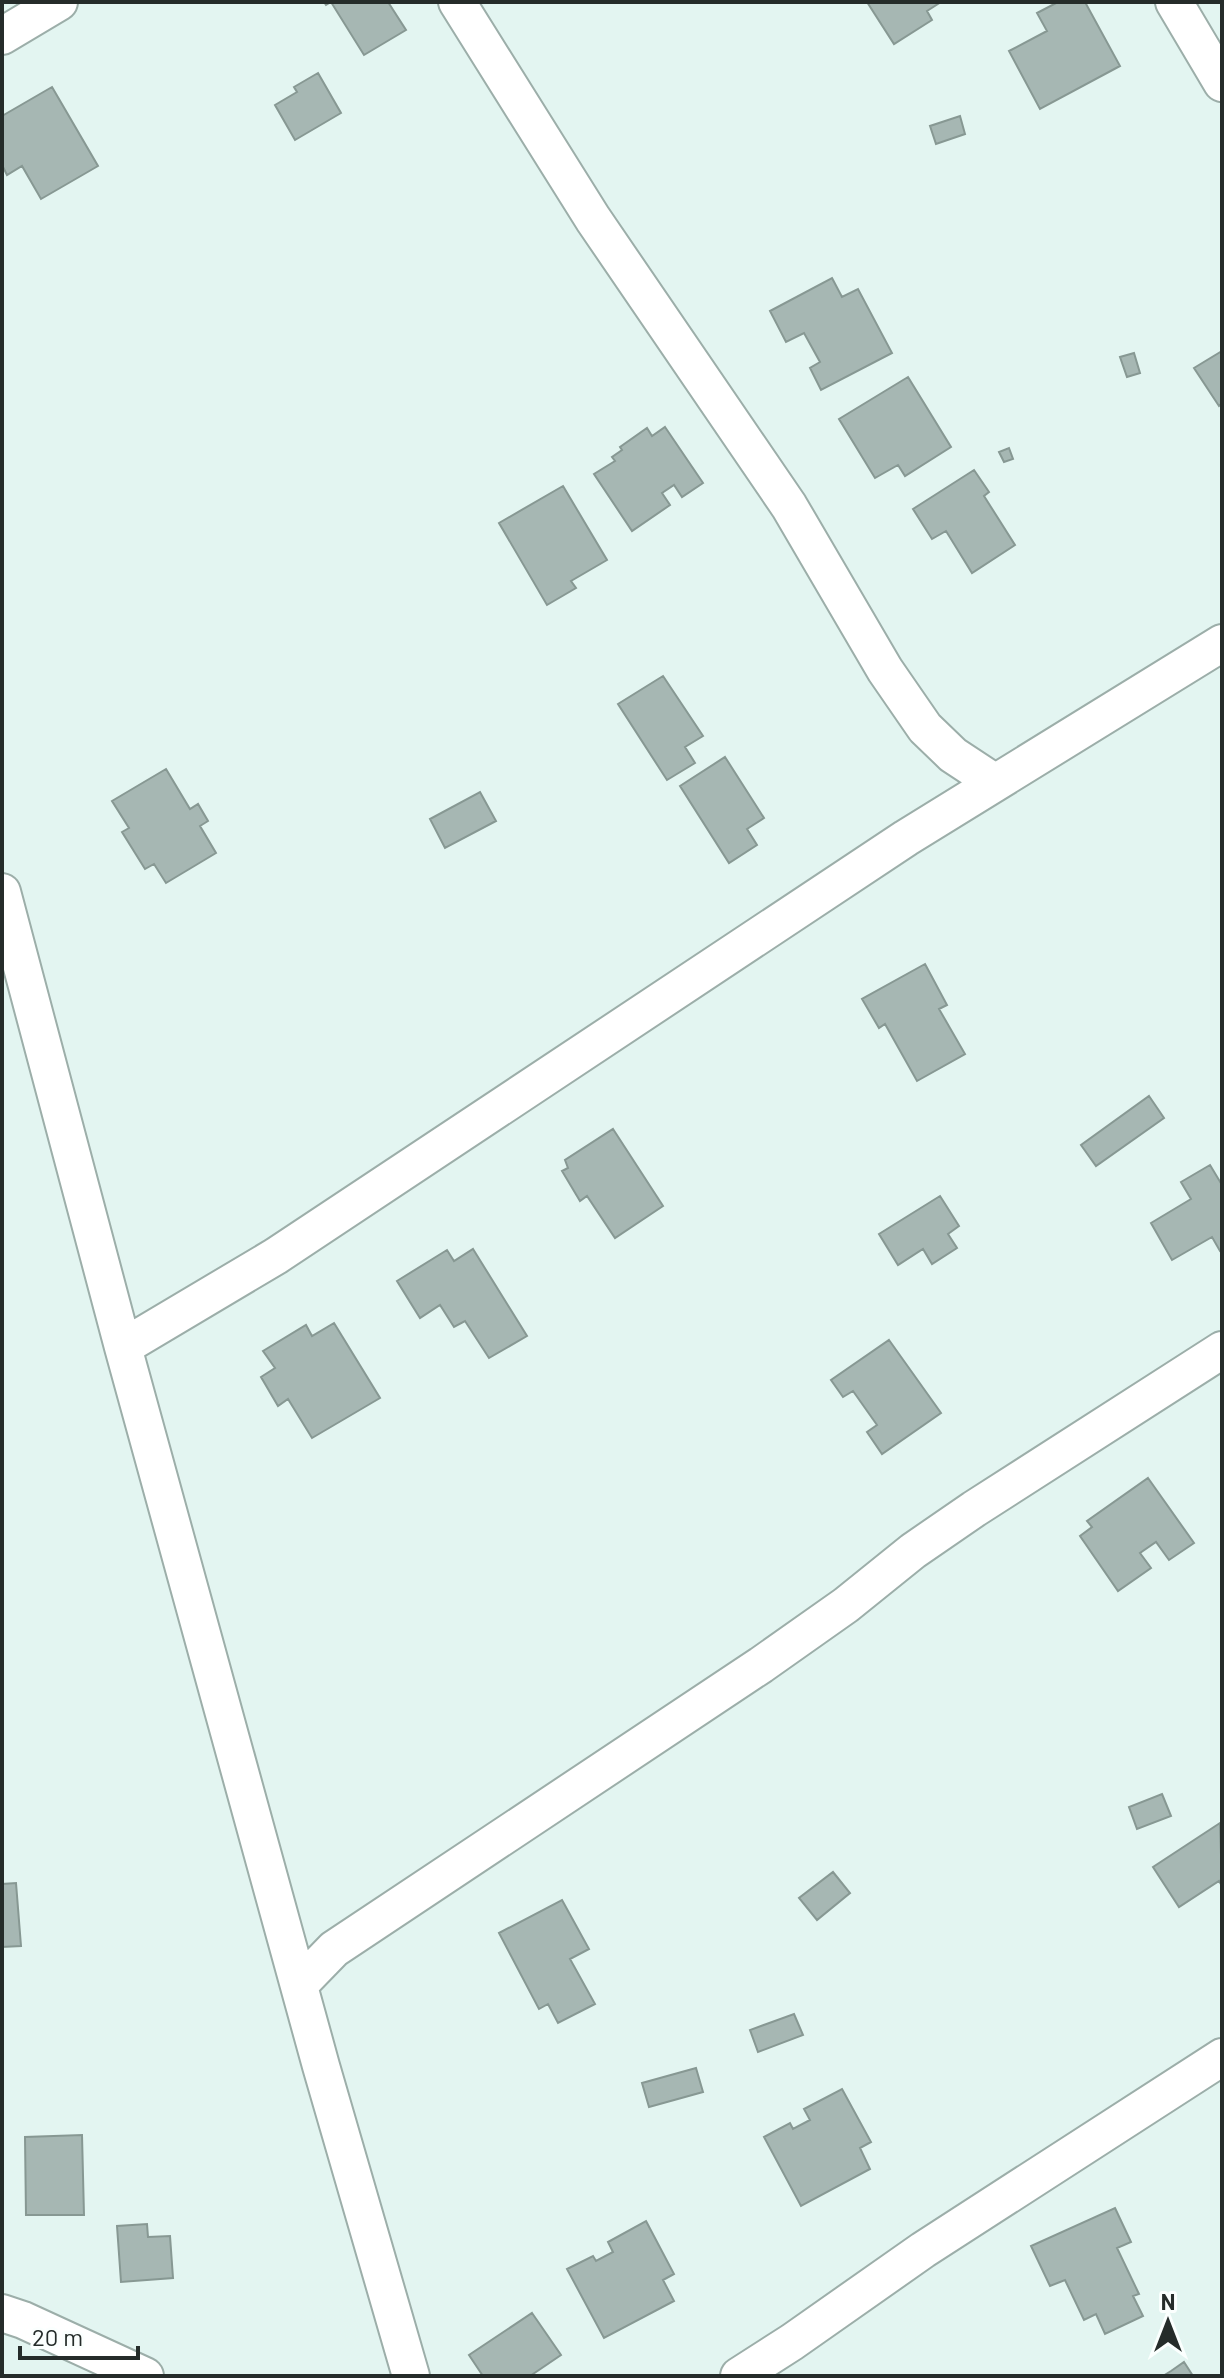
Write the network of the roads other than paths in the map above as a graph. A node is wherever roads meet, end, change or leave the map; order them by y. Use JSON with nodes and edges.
{"nodes":[{"id":1,"x":59,"y":2,"type":"edge"},
{"id":2,"x":457,"y":2,"type":"edge"},
{"id":3,"x":1174,"y":2,"type":"edge"},
{"id":4,"x":2,"y":36,"type":"edge"},
{"id":5,"x":1222,"y":83,"type":"edge"},
{"id":6,"x":1222,"y":643,"type":"edge"},
{"id":7,"x":994,"y":782,"type":"junction"},
{"id":8,"x":2,"y":892,"type":"edge"},
{"id":9,"x":123,"y":1347,"type":"junction"},
{"id":10,"x":1222,"y":1350,"type":"edge"},
{"id":11,"x":299,"y":1985,"type":"junction"},
{"id":12,"x":1222,"y":2057,"type":"edge"},
{"id":13,"x":2,"y":2313,"type":"edge"},
{"id":14,"x":145,"y":2376,"type":"edge"},
{"id":15,"x":411,"y":2376,"type":"edge"},
{"id":16,"x":739,"y":2376,"type":"edge"}],
"edges":[{"from":1,"to":4,"type":"street"},
{"from":2,"to":7,"type":"street"},
{"from":3,"to":5,"type":"street"},
{"from":6,"to":7,"type":"street"},
{"from":7,"to":9,"type":"street"},
{"from":8,"to":9,"type":"street"},
{"from":9,"to":11,"type":"street"},
{"from":10,"to":11,"type":"street"},
{"from":11,"to":15,"type":"street"},
{"from":12,"to":16,"type":"street"},
{"from":13,"to":14,"type":"street"}]}
